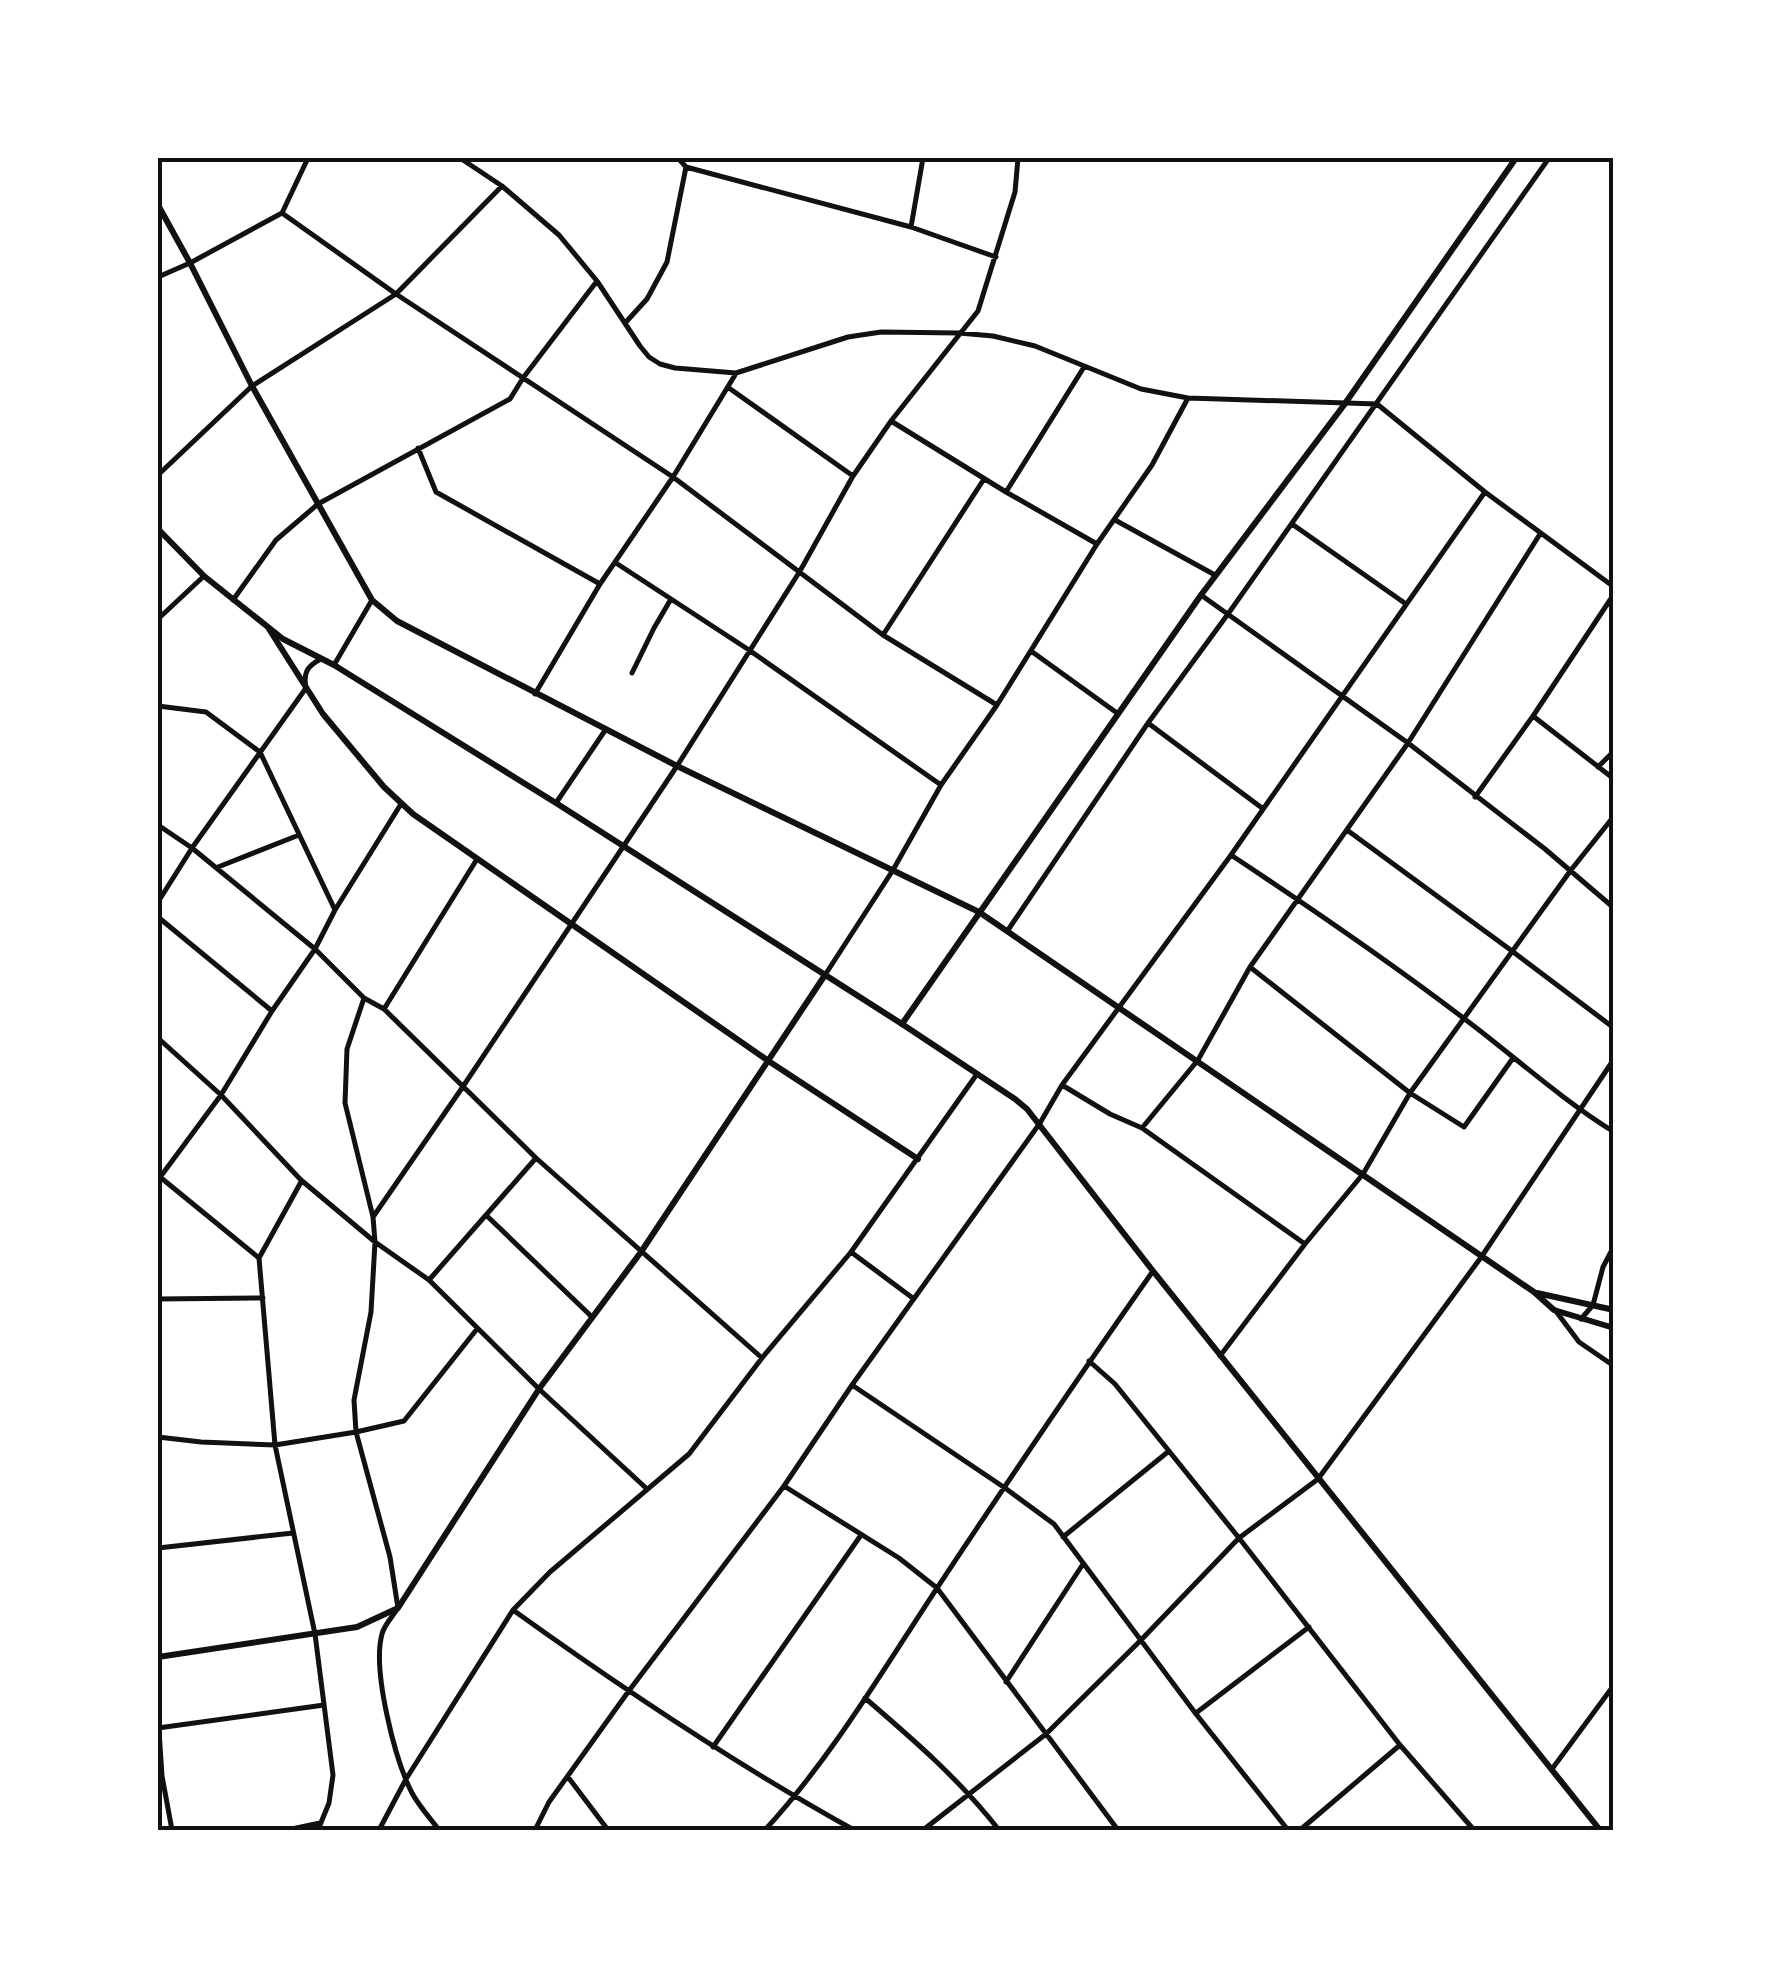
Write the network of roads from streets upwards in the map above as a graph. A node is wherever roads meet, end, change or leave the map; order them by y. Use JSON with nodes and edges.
{"nodes":[{"id":1,"x":308,"y":158,"type":"edge"},
{"id":2,"x":460,"y":158,"type":"edge"},
{"id":3,"x":678,"y":158,"type":"edge"},
{"id":4,"x":923,"y":158,"type":"edge"},
{"id":5,"x":1018,"y":158,"type":"edge"},
{"id":6,"x":1516,"y":158,"type":"edge"},
{"id":7,"x":1549,"y":158,"type":"edge"},
{"id":8,"x":686,"y":167,"type":"junction"},
{"id":9,"x":502,"y":186,"type":"junction"},
{"id":10,"x":158,"y":205,"type":"edge"},
{"id":11,"x":282,"y":213,"type":"junction"},
{"id":12,"x":911,"y":228,"type":"junction"},
{"id":13,"x":996,"y":257,"type":"junction"},
{"id":14,"x":190,"y":264,"type":"junction"},
{"id":15,"x":158,"y":277,"type":"edge"},
{"id":16,"x":596,"y":281,"type":"junction"},
{"id":17,"x":396,"y":294,"type":"junction"},
{"id":18,"x":626,"y":322,"type":"junction"},
{"id":19,"x":959,"y":333,"type":"junction"},
{"id":20,"x":1084,"y":366,"type":"junction"},
{"id":21,"x":736,"y":374,"type":"junction"},
{"id":22,"x":523,"y":378,"type":"junction"},
{"id":23,"x":252,"y":386,"type":"junction"},
{"id":24,"x":728,"y":388,"type":"junction"},
{"id":25,"x":1188,"y":398,"type":"junction"},
{"id":26,"x":1377,"y":404,"type":"junction"},
{"id":27,"x":1344,"y":405,"type":"junction"},
{"id":28,"x":891,"y":421,"type":"junction"},
{"id":29,"x":418,"y":448,"type":"junction"},
{"id":30,"x":158,"y":475,"type":"edge"},
{"id":31,"x":853,"y":476,"type":"junction"},
{"id":32,"x":672,"y":477,"type":"junction"},
{"id":33,"x":984,"y":479,"type":"junction"},
{"id":34,"x":1006,"y":492,"type":"junction"},
{"id":35,"x":1485,"y":492,"type":"junction"},
{"id":36,"x":318,"y":504,"type":"junction"},
{"id":37,"x":1115,"y":520,"type":"junction"},
{"id":38,"x":1292,"y":524,"type":"junction"},
{"id":39,"x":158,"y":529,"type":"edge"},
{"id":40,"x":1540,"y":534,"type":"junction"},
{"id":41,"x":1097,"y":544,"type":"junction"},
{"id":42,"x":616,"y":562,"type":"junction"},
{"id":43,"x":800,"y":571,"type":"junction"},
{"id":44,"x":1215,"y":575,"type":"junction"},
{"id":45,"x":204,"y":576,"type":"junction"},
{"id":46,"x":600,"y":584,"type":"junction"},
{"id":47,"x":1614,"y":590,"type":"edge"},
{"id":48,"x":1201,"y":594,"type":"junction"},
{"id":49,"x":671,"y":599,"type":"junction"},
{"id":50,"x":233,"y":600,"type":"junction"},
{"id":51,"x":372,"y":600,"type":"junction"},
{"id":52,"x":1406,"y":604,"type":"junction"},
{"id":53,"x":159,"y":614,"type":"edge"},
{"id":54,"x":1228,"y":614,"type":"junction"},
{"id":55,"x":269,"y":629,"type":"junction"},
{"id":56,"x":883,"y":634,"type":"junction"},
{"id":57,"x":749,"y":650,"type":"junction"},
{"id":58,"x":1031,"y":651,"type":"junction"},
{"id":59,"x":321,"y":659,"type":"junction"},
{"id":60,"x":334,"y":665,"type":"junction"},
{"id":61,"x":632,"y":672,"type":"dead end"},
{"id":62,"x":306,"y":688,"type":"junction"},
{"id":63,"x":535,"y":694,"type":"junction"},
{"id":64,"x":1341,"y":696,"type":"junction"},
{"id":65,"x":997,"y":705,"type":"junction"},
{"id":66,"x":158,"y":706,"type":"edge"},
{"id":67,"x":1118,"y":713,"type":"junction"},
{"id":68,"x":1533,"y":716,"type":"junction"},
{"id":69,"x":1148,"y":723,"type":"junction"},
{"id":70,"x":606,"y":729,"type":"junction"},
{"id":71,"x":1408,"y":743,"type":"junction"},
{"id":72,"x":1614,"y":751,"type":"edge"},
{"id":73,"x":260,"y":752,"type":"junction"},
{"id":74,"x":676,"y":766,"type":"junction"},
{"id":75,"x":1598,"y":767,"type":"junction"},
{"id":76,"x":1614,"y":779,"type":"edge"},
{"id":77,"x":942,"y":786,"type":"junction"},
{"id":78,"x":1475,"y":797,"type":"junction"},
{"id":79,"x":556,"y":803,"type":"junction"},
{"id":80,"x":401,"y":804,"type":"junction"},
{"id":81,"x":1262,"y":808,"type":"junction"},
{"id":82,"x":1614,"y":816,"type":"edge"},
{"id":83,"x":158,"y":825,"type":"edge"},
{"id":84,"x":1347,"y":830,"type":"junction"},
{"id":85,"x":299,"y":835,"type":"junction"},
{"id":86,"x":623,"y":846,"type":"junction"},
{"id":87,"x":192,"y":848,"type":"junction"},
{"id":88,"x":1231,"y":855,"type":"junction"},
{"id":89,"x":477,"y":859,"type":"junction"},
{"id":90,"x":216,"y":867,"type":"junction"},
{"id":91,"x":892,"y":870,"type":"junction"},
{"id":92,"x":1571,"y":870,"type":"junction"},
{"id":93,"x":1300,"y":900,"type":"junction"},
{"id":94,"x":158,"y":902,"type":"edge"},
{"id":95,"x":1614,"y":908,"type":"edge"},
{"id":96,"x":335,"y":910,"type":"junction"},
{"id":97,"x":979,"y":912,"type":"junction"},
{"id":98,"x":158,"y":917,"type":"edge"},
{"id":99,"x":572,"y":925,"type":"junction"},
{"id":100,"x":1008,"y":930,"type":"junction"},
{"id":101,"x":315,"y":948,"type":"junction"},
{"id":102,"x":1512,"y":950,"type":"junction"},
{"id":103,"x":1250,"y":967,"type":"junction"},
{"id":104,"x":825,"y":975,"type":"junction"},
{"id":105,"x":364,"y":998,"type":"junction"},
{"id":106,"x":1119,"y":1007,"type":"junction"},
{"id":107,"x":384,"y":1009,"type":"junction"},
{"id":108,"x":272,"y":1011,"type":"junction"},
{"id":109,"x":1464,"y":1019,"type":"junction"},
{"id":110,"x":902,"y":1024,"type":"junction"},
{"id":111,"x":1614,"y":1028,"type":"edge"},
{"id":112,"x":158,"y":1038,"type":"edge"},
{"id":113,"x":1513,"y":1058,"type":"junction"},
{"id":114,"x":1614,"y":1059,"type":"edge"},
{"id":115,"x":1198,"y":1060,"type":"junction"},
{"id":116,"x":770,"y":1062,"type":"junction"},
{"id":117,"x":977,"y":1074,"type":"junction"},
{"id":118,"x":1062,"y":1085,"type":"junction"},
{"id":119,"x":462,"y":1088,"type":"junction"},
{"id":120,"x":1410,"y":1093,"type":"junction"},
{"id":121,"x":221,"y":1095,"type":"junction"},
{"id":122,"x":1579,"y":1110,"type":"junction"},
{"id":123,"x":1040,"y":1123,"type":"junction"},
{"id":124,"x":1142,"y":1128,"type":"junction"},
{"id":125,"x":1614,"y":1132,"type":"edge"},
{"id":126,"x":536,"y":1158,"type":"junction"},
{"id":127,"x":918,"y":1160,"type":"junction"},
{"id":128,"x":1363,"y":1174,"type":"junction"},
{"id":129,"x":159,"y":1179,"type":"edge"},
{"id":130,"x":301,"y":1180,"type":"junction"},
{"id":131,"x":486,"y":1215,"type":"junction"},
{"id":132,"x":372,"y":1217,"type":"junction"},
{"id":133,"x":376,"y":1242,"type":"junction"},
{"id":134,"x":1305,"y":1244,"type":"junction"},
{"id":135,"x":1614,"y":1246,"type":"edge"},
{"id":136,"x":641,"y":1252,"type":"junction"},
{"id":137,"x":851,"y":1252,"type":"junction"},
{"id":138,"x":1482,"y":1256,"type":"junction"},
{"id":139,"x":259,"y":1258,"type":"junction"},
{"id":140,"x":1153,"y":1271,"type":"junction"},
{"id":141,"x":429,"y":1280,"type":"junction"},
{"id":142,"x":1534,"y":1292,"type":"junction"},
{"id":143,"x":263,"y":1298,"type":"junction"},
{"id":144,"x":914,"y":1299,"type":"junction"},
{"id":145,"x":158,"y":1300,"type":"edge"},
{"id":146,"x":1594,"y":1304,"type":"junction"},
{"id":147,"x":1554,"y":1310,"type":"junction"},
{"id":148,"x":1614,"y":1310,"type":"edge"},
{"id":149,"x":592,"y":1318,"type":"junction"},
{"id":150,"x":1581,"y":1319,"type":"junction"},
{"id":151,"x":478,"y":1328,"type":"junction"},
{"id":152,"x":1614,"y":1328,"type":"edge"},
{"id":153,"x":1220,"y":1356,"type":"junction"},
{"id":154,"x":762,"y":1358,"type":"junction"},
{"id":155,"x":1090,"y":1361,"type":"junction"},
{"id":156,"x":1614,"y":1366,"type":"edge"},
{"id":157,"x":852,"y":1385,"type":"junction"},
{"id":158,"x":539,"y":1389,"type":"junction"},
{"id":159,"x":356,"y":1432,"type":"junction"},
{"id":160,"x":158,"y":1438,"type":"edge"},
{"id":161,"x":275,"y":1444,"type":"junction"},
{"id":162,"x":1169,"y":1452,"type":"junction"},
{"id":163,"x":1318,"y":1478,"type":"junction"},
{"id":164,"x":784,"y":1486,"type":"junction"},
{"id":165,"x":1005,"y":1488,"type":"junction"},
{"id":166,"x":648,"y":1490,"type":"junction"},
{"id":167,"x":294,"y":1533,"type":"junction"},
{"id":168,"x":861,"y":1535,"type":"junction"},
{"id":169,"x":1063,"y":1537,"type":"junction"},
{"id":170,"x":1239,"y":1538,"type":"junction"},
{"id":171,"x":158,"y":1548,"type":"edge"},
{"id":172,"x":1083,"y":1564,"type":"junction"},
{"id":173,"x":937,"y":1588,"type":"junction"},
{"id":174,"x":398,"y":1608,"type":"junction"},
{"id":175,"x":512,"y":1610,"type":"junction"},
{"id":176,"x":1309,"y":1627,"type":"junction"},
{"id":177,"x":315,"y":1634,"type":"junction"},
{"id":178,"x":1141,"y":1640,"type":"junction"},
{"id":179,"x":158,"y":1657,"type":"edge"},
{"id":180,"x":1006,"y":1682,"type":"junction"},
{"id":181,"x":1614,"y":1685,"type":"edge"},
{"id":182,"x":628,"y":1692,"type":"junction"},
{"id":183,"x":865,"y":1698,"type":"junction"},
{"id":184,"x":324,"y":1706,"type":"junction"},
{"id":185,"x":1196,"y":1714,"type":"junction"},
{"id":186,"x":158,"y":1716,"type":"edge"},
{"id":187,"x":158,"y":1728,"type":"edge"},
{"id":188,"x":1046,"y":1734,"type":"junction"},
{"id":189,"x":1400,"y":1745,"type":"junction"},
{"id":190,"x":713,"y":1747,"type":"junction"},
{"id":191,"x":1552,"y":1769,"type":"junction"},
{"id":192,"x":160,"y":1776,"type":"edge"},
{"id":193,"x":568,"y":1776,"type":"junction"},
{"id":194,"x":406,"y":1779,"type":"junction"},
{"id":195,"x":971,"y":1794,"type":"junction"},
{"id":196,"x":794,"y":1798,"type":"junction"},
{"id":197,"x":319,"y":1827,"type":"edge"},
{"id":198,"x":172,"y":1830,"type":"edge"},
{"id":199,"x":286,"y":1830,"type":"edge"},
{"id":200,"x":379,"y":1830,"type":"edge"},
{"id":201,"x":439,"y":1830,"type":"edge"},
{"id":202,"x":534,"y":1830,"type":"edge"},
{"id":203,"x":608,"y":1830,"type":"edge"},
{"id":204,"x":764,"y":1830,"type":"edge"},
{"id":205,"x":854,"y":1830,"type":"edge"},
{"id":206,"x":923,"y":1830,"type":"edge"},
{"id":207,"x":1000,"y":1830,"type":"edge"},
{"id":208,"x":1118,"y":1830,"type":"edge"},
{"id":209,"x":1288,"y":1830,"type":"edge"},
{"id":210,"x":1300,"y":1830,"type":"edge"},
{"id":211,"x":1474,"y":1830,"type":"edge"},
{"id":212,"x":1600,"y":1830,"type":"edge"}],
"edges":[{"from":1,"to":11,"type":"street"},
{"from":2,"to":9,"type":"street"},
{"from":3,"to":8,"type":"street"},
{"from":4,"to":12,"type":"street"},
{"from":5,"to":13,"type":"street"},
{"from":6,"to":27,"type":"street"},
{"from":7,"to":26,"type":"street"},
{"from":8,"to":12,"type":"street"},
{"from":8,"to":18,"type":"street"},
{"from":9,"to":16,"type":"street"},
{"from":9,"to":17,"type":"street"},
{"from":10,"to":14,"type":"street"},
{"from":11,"to":14,"type":"street"},
{"from":11,"to":17,"type":"street"},
{"from":12,"to":13,"type":"street"},
{"from":13,"to":19,"type":"street"},
{"from":14,"to":15,"type":"street"},
{"from":14,"to":23,"type":"street"},
{"from":16,"to":18,"type":"street"},
{"from":16,"to":22,"type":"street"},
{"from":17,"to":22,"type":"street"},
{"from":17,"to":23,"type":"street"},
{"from":18,"to":21,"type":"street"},
{"from":19,"to":20,"type":"street"},
{"from":19,"to":21,"type":"street"},
{"from":19,"to":28,"type":"street"},
{"from":20,"to":25,"type":"street"},
{"from":20,"to":34,"type":"street"},
{"from":21,"to":24,"type":"street"},
{"from":22,"to":29,"type":"street"},
{"from":22,"to":32,"type":"street"},
{"from":23,"to":30,"type":"street"},
{"from":23,"to":36,"type":"street"},
{"from":24,"to":31,"type":"street"},
{"from":24,"to":32,"type":"street"},
{"from":25,"to":27,"type":"street"},
{"from":25,"to":37,"type":"street"},
{"from":26,"to":27,"type":"street"},
{"from":26,"to":35,"type":"street"},
{"from":26,"to":38,"type":"street"},
{"from":27,"to":44,"type":"street"},
{"from":28,"to":31,"type":"street"},
{"from":28,"to":33,"type":"street"},
{"from":29,"to":36,"type":"street"},
{"from":29,"to":46,"type":"street"},
{"from":31,"to":43,"type":"street"},
{"from":32,"to":42,"type":"street"},
{"from":32,"to":43,"type":"street"},
{"from":33,"to":34,"type":"street"},
{"from":33,"to":56,"type":"street"},
{"from":34,"to":41,"type":"street"},
{"from":35,"to":40,"type":"street"},
{"from":35,"to":52,"type":"street"},
{"from":36,"to":50,"type":"street"},
{"from":36,"to":51,"type":"street"},
{"from":37,"to":41,"type":"street"},
{"from":37,"to":44,"type":"street"},
{"from":38,"to":52,"type":"street"},
{"from":38,"to":54,"type":"street"},
{"from":39,"to":45,"type":"street"},
{"from":40,"to":47,"type":"street"},
{"from":40,"to":71,"type":"street"},
{"from":41,"to":58,"type":"street"},
{"from":42,"to":46,"type":"street"},
{"from":42,"to":49,"type":"street"},
{"from":43,"to":56,"type":"street"},
{"from":43,"to":57,"type":"street"},
{"from":44,"to":48,"type":"street"},
{"from":45,"to":50,"type":"street"},
{"from":45,"to":53,"type":"street"},
{"from":46,"to":63,"type":"street"},
{"from":47,"to":68,"type":"street"},
{"from":48,"to":54,"type":"street"},
{"from":48,"to":67,"type":"street"},
{"from":49,"to":57,"type":"street"},
{"from":49,"to":61,"type":"street"},
{"from":50,"to":55,"type":"street"},
{"from":51,"to":60,"type":"street"},
{"from":51,"to":63,"type":"street"},
{"from":52,"to":64,"type":"street"},
{"from":54,"to":64,"type":"street"},
{"from":54,"to":69,"type":"street"},
{"from":55,"to":59,"type":"street"},
{"from":55,"to":62,"type":"street"},
{"from":56,"to":65,"type":"street"},
{"from":57,"to":74,"type":"street"},
{"from":57,"to":77,"type":"street"},
{"from":58,"to":65,"type":"street"},
{"from":58,"to":67,"type":"street"},
{"from":59,"to":60,"type":"street"},
{"from":59,"to":62,"type":"street"},
{"from":60,"to":79,"type":"street"},
{"from":62,"to":73,"type":"street"},
{"from":62,"to":80,"type":"street"},
{"from":63,"to":70,"type":"street"},
{"from":64,"to":71,"type":"street"},
{"from":64,"to":81,"type":"street"},
{"from":65,"to":77,"type":"street"},
{"from":66,"to":73,"type":"street"},
{"from":67,"to":97,"type":"street"},
{"from":68,"to":75,"type":"street"},
{"from":68,"to":78,"type":"street"},
{"from":69,"to":81,"type":"street"},
{"from":69,"to":100,"type":"street"},
{"from":70,"to":74,"type":"street"},
{"from":70,"to":79,"type":"street"},
{"from":71,"to":78,"type":"street"},
{"from":71,"to":84,"type":"street"},
{"from":72,"to":75,"type":"street"},
{"from":73,"to":85,"type":"street"},
{"from":73,"to":87,"type":"street"},
{"from":74,"to":86,"type":"street"},
{"from":74,"to":91,"type":"street"},
{"from":75,"to":76,"type":"street"},
{"from":77,"to":91,"type":"street"},
{"from":78,"to":92,"type":"street"},
{"from":79,"to":86,"type":"street"},
{"from":80,"to":89,"type":"street"},
{"from":80,"to":96,"type":"street"},
{"from":81,"to":88,"type":"street"},
{"from":82,"to":92,"type":"street"},
{"from":83,"to":87,"type":"street"},
{"from":84,"to":93,"type":"street"},
{"from":84,"to":102,"type":"street"},
{"from":85,"to":90,"type":"street"},
{"from":85,"to":96,"type":"street"},
{"from":86,"to":99,"type":"street"},
{"from":86,"to":104,"type":"street"},
{"from":87,"to":90,"type":"street"},
{"from":87,"to":94,"type":"street"},
{"from":88,"to":93,"type":"street"},
{"from":88,"to":106,"type":"street"},
{"from":89,"to":99,"type":"street"},
{"from":89,"to":107,"type":"street"},
{"from":90,"to":101,"type":"street"},
{"from":91,"to":97,"type":"street"},
{"from":91,"to":104,"type":"street"},
{"from":92,"to":95,"type":"street"},
{"from":92,"to":102,"type":"street"},
{"from":93,"to":103,"type":"street"},
{"from":93,"to":109,"type":"street"},
{"from":96,"to":101,"type":"street"},
{"from":97,"to":100,"type":"street"},
{"from":97,"to":110,"type":"street"},
{"from":98,"to":108,"type":"street"},
{"from":99,"to":116,"type":"street"},
{"from":99,"to":119,"type":"street"},
{"from":100,"to":106,"type":"street"},
{"from":101,"to":105,"type":"street"},
{"from":101,"to":108,"type":"street"},
{"from":102,"to":109,"type":"street"},
{"from":102,"to":111,"type":"street"},
{"from":103,"to":115,"type":"street"},
{"from":103,"to":120,"type":"street"},
{"from":104,"to":110,"type":"street"},
{"from":104,"to":116,"type":"street"},
{"from":105,"to":107,"type":"street"},
{"from":105,"to":132,"type":"street"},
{"from":106,"to":115,"type":"street"},
{"from":106,"to":118,"type":"street"},
{"from":107,"to":119,"type":"street"},
{"from":108,"to":121,"type":"street"},
{"from":109,"to":113,"type":"street"},
{"from":109,"to":120,"type":"street"},
{"from":110,"to":117,"type":"street"},
{"from":112,"to":121,"type":"street"},
{"from":113,"to":120,"type":"street"},
{"from":113,"to":122,"type":"street"},
{"from":114,"to":122,"type":"street"},
{"from":115,"to":124,"type":"street"},
{"from":115,"to":128,"type":"street"},
{"from":116,"to":127,"type":"street"},
{"from":116,"to":136,"type":"street"},
{"from":117,"to":123,"type":"street"},
{"from":117,"to":127,"type":"street"},
{"from":118,"to":123,"type":"street"},
{"from":118,"to":124,"type":"street"},
{"from":119,"to":126,"type":"street"},
{"from":119,"to":132,"type":"street"},
{"from":120,"to":128,"type":"street"},
{"from":121,"to":129,"type":"street"},
{"from":121,"to":130,"type":"street"},
{"from":122,"to":125,"type":"street"},
{"from":122,"to":138,"type":"street"},
{"from":123,"to":140,"type":"street"},
{"from":123,"to":144,"type":"street"},
{"from":124,"to":134,"type":"street"},
{"from":126,"to":131,"type":"street"},
{"from":126,"to":136,"type":"street"},
{"from":127,"to":137,"type":"street"},
{"from":128,"to":134,"type":"street"},
{"from":128,"to":138,"type":"street"},
{"from":129,"to":139,"type":"street"},
{"from":130,"to":133,"type":"street"},
{"from":130,"to":139,"type":"street"},
{"from":131,"to":141,"type":"street"},
{"from":131,"to":149,"type":"street"},
{"from":132,"to":133,"type":"street"},
{"from":133,"to":141,"type":"street"},
{"from":133,"to":159,"type":"street"},
{"from":134,"to":153,"type":"street"},
{"from":135,"to":146,"type":"street"},
{"from":136,"to":149,"type":"street"},
{"from":136,"to":154,"type":"street"},
{"from":137,"to":144,"type":"street"},
{"from":137,"to":154,"type":"street"},
{"from":138,"to":142,"type":"street"},
{"from":138,"to":163,"type":"street"},
{"from":139,"to":143,"type":"street"},
{"from":140,"to":153,"type":"street"},
{"from":140,"to":155,"type":"street"},
{"from":141,"to":151,"type":"street"},
{"from":142,"to":146,"type":"street"},
{"from":142,"to":147,"type":"street"},
{"from":143,"to":145,"type":"street"},
{"from":143,"to":161,"type":"street"},
{"from":144,"to":157,"type":"street"},
{"from":146,"to":148,"type":"street"},
{"from":146,"to":150,"type":"street"},
{"from":147,"to":150,"type":"street"},
{"from":147,"to":156,"type":"street"},
{"from":149,"to":158,"type":"street"},
{"from":150,"to":152,"type":"street"},
{"from":151,"to":158,"type":"street"},
{"from":151,"to":159,"type":"street"},
{"from":153,"to":163,"type":"street"},
{"from":154,"to":166,"type":"street"},
{"from":155,"to":162,"type":"street"},
{"from":155,"to":165,"type":"street"},
{"from":157,"to":164,"type":"street"},
{"from":157,"to":165,"type":"street"},
{"from":158,"to":166,"type":"street"},
{"from":158,"to":174,"type":"street"},
{"from":159,"to":161,"type":"street"},
{"from":159,"to":174,"type":"street"},
{"from":160,"to":161,"type":"street"},
{"from":161,"to":167,"type":"street"},
{"from":162,"to":169,"type":"street"},
{"from":162,"to":170,"type":"street"},
{"from":163,"to":170,"type":"street"},
{"from":163,"to":191,"type":"street"},
{"from":164,"to":168,"type":"street"},
{"from":164,"to":182,"type":"street"},
{"from":165,"to":169,"type":"street"},
{"from":165,"to":173,"type":"street"},
{"from":166,"to":175,"type":"street"},
{"from":167,"to":171,"type":"street"},
{"from":167,"to":177,"type":"street"},
{"from":168,"to":173,"type":"street"},
{"from":168,"to":190,"type":"street"},
{"from":169,"to":172,"type":"street"},
{"from":170,"to":176,"type":"street"},
{"from":170,"to":178,"type":"street"},
{"from":172,"to":178,"type":"street"},
{"from":172,"to":180,"type":"street"},
{"from":173,"to":180,"type":"street"},
{"from":173,"to":183,"type":"street"},
{"from":174,"to":177,"type":"street"},
{"from":174,"to":194,"type":"street"},
{"from":175,"to":182,"type":"street"},
{"from":175,"to":194,"type":"street"},
{"from":176,"to":185,"type":"street"},
{"from":176,"to":189,"type":"street"},
{"from":177,"to":179,"type":"street"},
{"from":177,"to":184,"type":"street"},
{"from":178,"to":185,"type":"street"},
{"from":178,"to":188,"type":"street"},
{"from":180,"to":188,"type":"street"},
{"from":181,"to":191,"type":"street"},
{"from":182,"to":190,"type":"street"},
{"from":182,"to":193,"type":"street"},
{"from":183,"to":195,"type":"street"},
{"from":183,"to":196,"type":"street"},
{"from":184,"to":187,"type":"street"},
{"from":184,"to":197,"type":"street"},
{"from":185,"to":209,"type":"street"},
{"from":186,"to":187,"type":"street"},
{"from":187,"to":192,"type":"street"},
{"from":188,"to":195,"type":"street"},
{"from":188,"to":208,"type":"street"},
{"from":189,"to":210,"type":"street"},
{"from":189,"to":211,"type":"street"},
{"from":190,"to":196,"type":"street"},
{"from":191,"to":212,"type":"street"},
{"from":192,"to":198,"type":"street"},
{"from":193,"to":202,"type":"street"},
{"from":193,"to":203,"type":"street"},
{"from":194,"to":200,"type":"street"},
{"from":194,"to":201,"type":"street"},
{"from":195,"to":206,"type":"street"},
{"from":195,"to":207,"type":"street"},
{"from":196,"to":204,"type":"street"},
{"from":196,"to":205,"type":"street"},
{"from":197,"to":199,"type":"street"}]}
